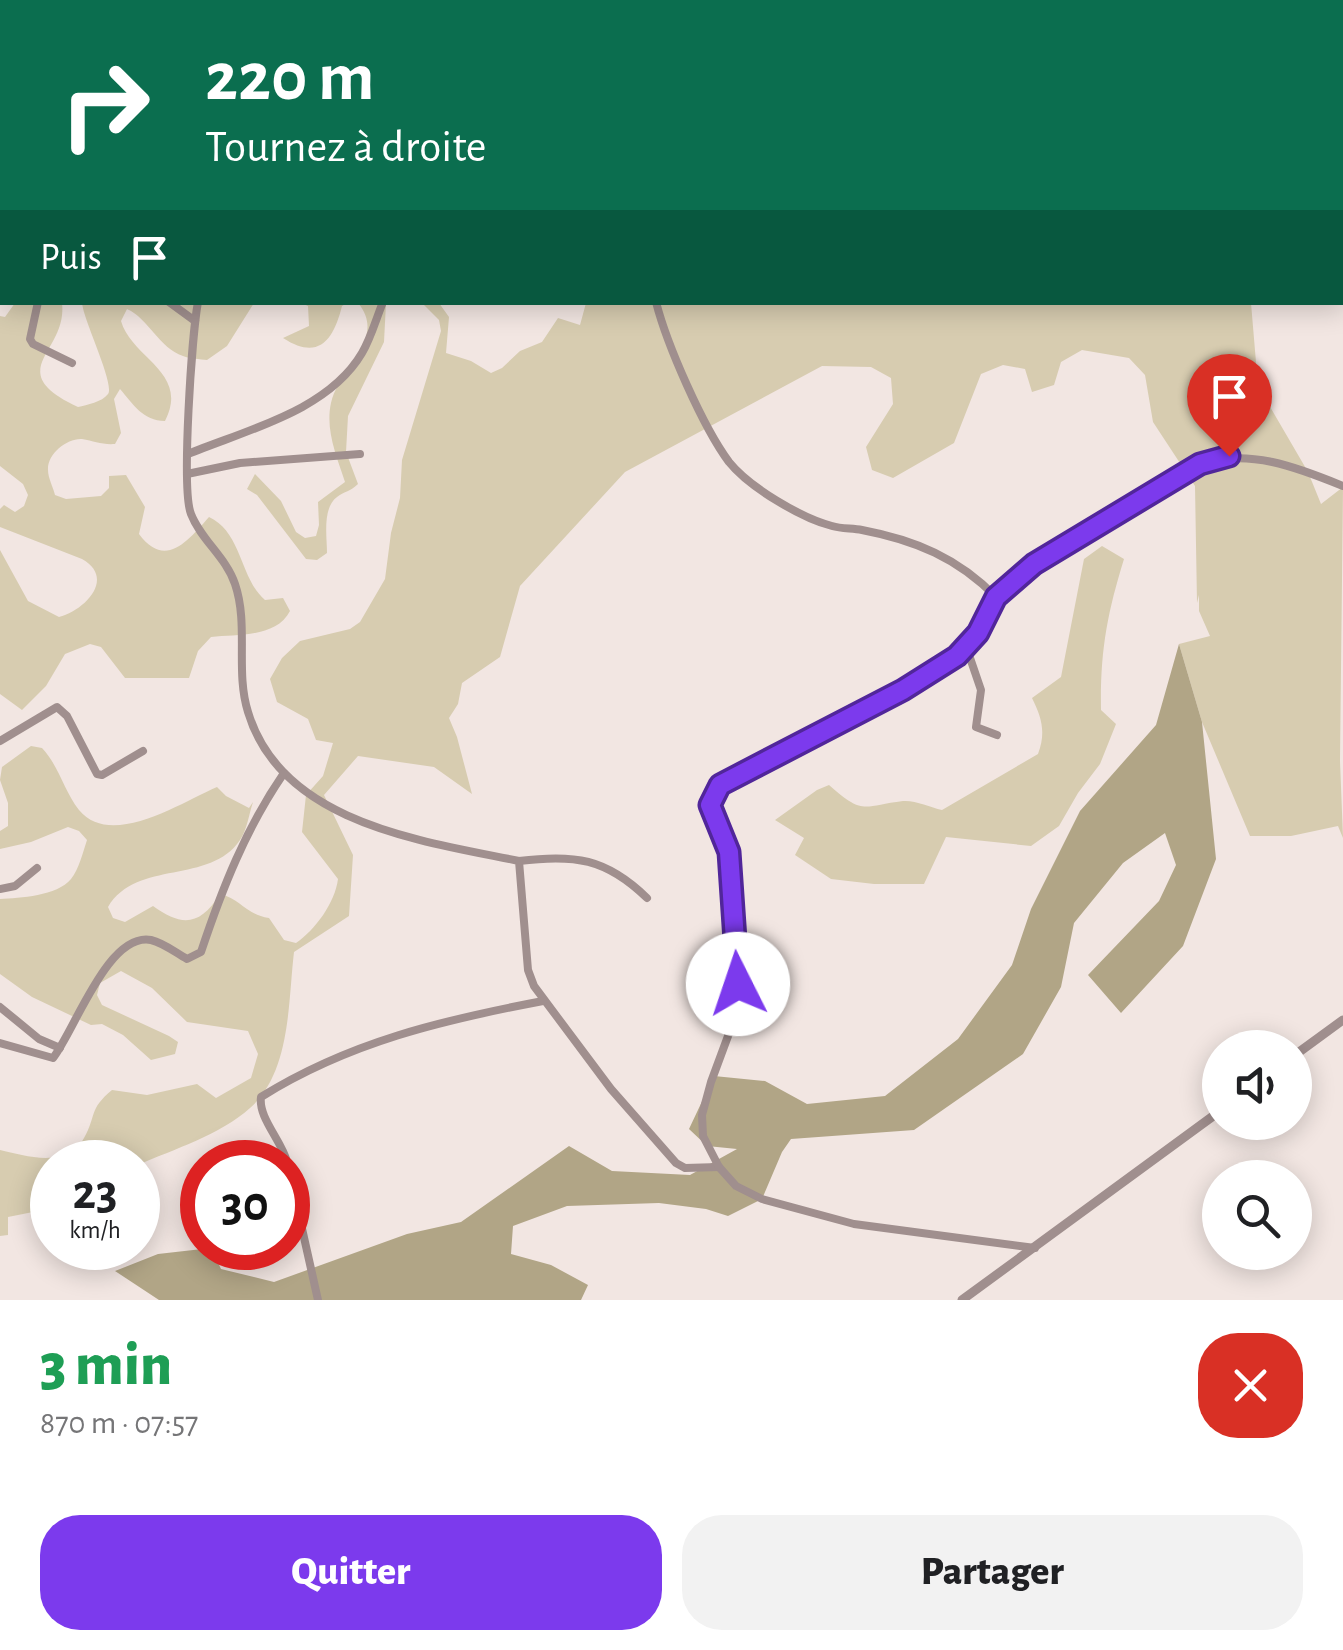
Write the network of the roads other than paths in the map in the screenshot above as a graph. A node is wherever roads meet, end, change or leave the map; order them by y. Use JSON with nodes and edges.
{"nodes":[{"id":1,"x":37,"y":305,"type":"edge"},
{"id":2,"x":175,"y":305,"type":"edge"},
{"id":3,"x":193,"y":305,"type":"edge"},
{"id":4,"x":198,"y":305,"type":"edge"},
{"id":5,"x":383,"y":305,"type":"edge"},
{"id":6,"x":657,"y":305,"type":"edge"},
{"id":7,"x":184,"y":311,"type":"junction"},
{"id":8,"x":195,"y":321,"type":"junction"},
{"id":9,"x":72,"y":363,"type":"dead end"},
{"id":10,"x":188,"y":454,"type":"junction"},
{"id":11,"x":360,"y":454,"type":"dead end"},
{"id":12,"x":187,"y":474,"type":"junction"},
{"id":13,"x":1343,"y":486,"type":"edge"},
{"id":14,"x":996,"y":597,"type":"junction"},
{"id":15,"x":967,"y":649,"type":"junction"},
{"id":16,"x":997,"y":735,"type":"dead end"},
{"id":17,"x":0,"y":741,"type":"edge"},
{"id":18,"x":143,"y":751,"type":"dead end"},
{"id":19,"x":284,"y":773,"type":"junction"},
{"id":20,"x":518,"y":861,"type":"junction"},
{"id":21,"x":37,"y":868,"type":"dead end"},
{"id":22,"x":0,"y":889,"type":"edge"},
{"id":23,"x":647,"y":898,"type":"dead end"},
{"id":24,"x":543,"y":1001,"type":"junction"},
{"id":25,"x":0,"y":1007,"type":"edge"},
{"id":26,"x":1343,"y":1020,"type":"edge"},
{"id":27,"x":0,"y":1043,"type":"edge"},
{"id":28,"x":1312,"y":1043,"type":"edge"},
{"id":29,"x":60,"y":1048,"type":"junction"},
{"id":30,"x":1202,"y":1124,"type":"edge"},
{"id":31,"x":278,"y":1140,"type":"edge"},
{"id":32,"x":719,"y":1168,"type":"junction"},
{"id":33,"x":1036,"y":1248,"type":"junction"},
{"id":34,"x":310,"y":1265,"type":"edge"},
{"id":35,"x":318,"y":1300,"type":"edge"},
{"id":36,"x":962,"y":1300,"type":"edge"}],
"edges":[{"from":1,"to":9,"type":"street"},
{"from":2,"to":7,"type":"street"},
{"from":3,"to":7,"type":"street"},
{"from":4,"to":8,"type":"street"},
{"from":5,"to":10,"type":"street"},
{"from":6,"to":14,"type":"street"},
{"from":7,"to":8,"type":"street"},
{"from":8,"to":10,"type":"street"},
{"from":10,"to":12,"type":"street"},
{"from":11,"to":12,"type":"street"},
{"from":12,"to":19,"type":"street"},
{"from":13,"to":14,"type":"street"},
{"from":14,"to":15,"type":"street"},
{"from":15,"to":16,"type":"street"},
{"from":15,"to":32,"type":"street"},
{"from":17,"to":18,"type":"street"},
{"from":19,"to":20,"type":"street"},
{"from":19,"to":29,"type":"street"},
{"from":20,"to":23,"type":"street"},
{"from":20,"to":24,"type":"street"},
{"from":21,"to":22,"type":"street"},
{"from":24,"to":31,"type":"street"},
{"from":24,"to":32,"type":"street"},
{"from":25,"to":29,"type":"street"},
{"from":26,"to":28,"type":"street"},
{"from":27,"to":29,"type":"street"},
{"from":30,"to":33,"type":"street"},
{"from":32,"to":33,"type":"street"},
{"from":33,"to":36,"type":"street"},
{"from":34,"to":35,"type":"street"}]}
